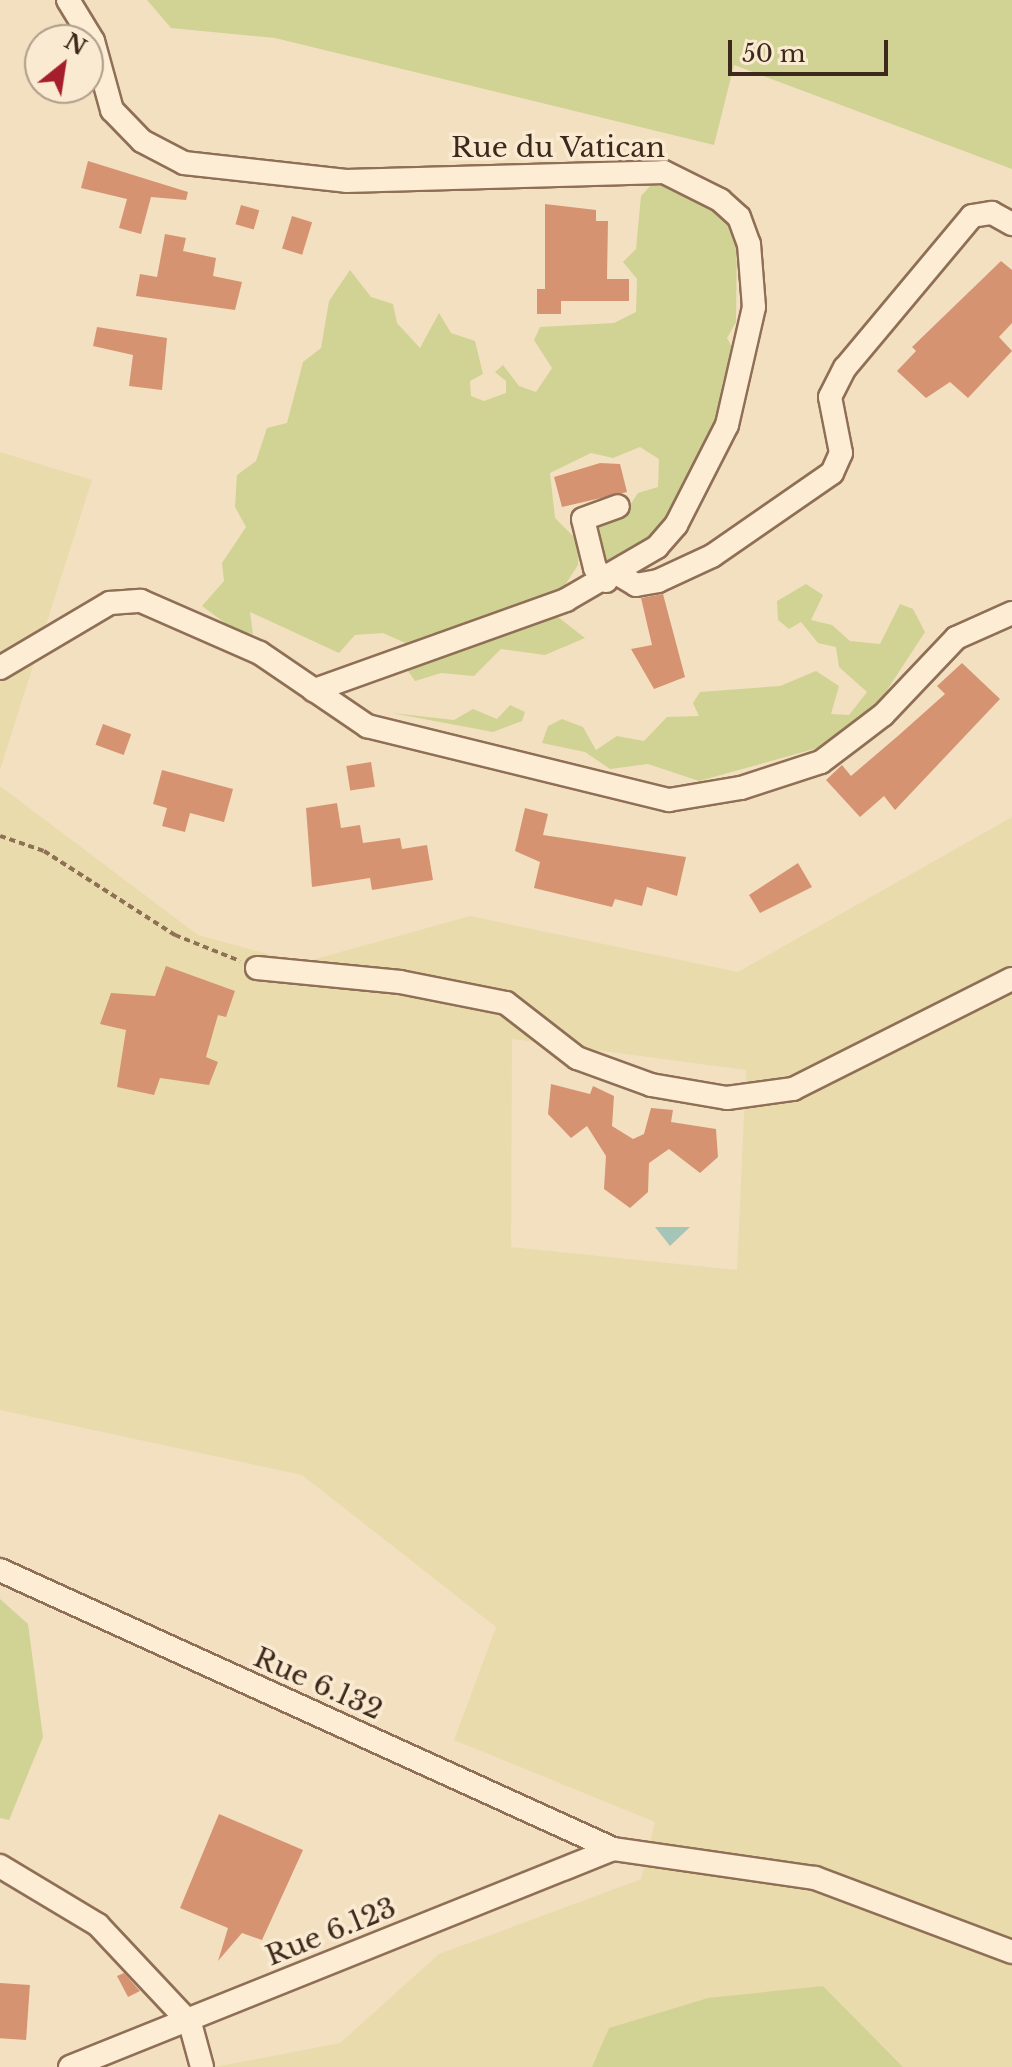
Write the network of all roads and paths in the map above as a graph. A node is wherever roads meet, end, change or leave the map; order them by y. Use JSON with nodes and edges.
{"nodes":[{"id":1,"x":68,"y":0,"type":"edge"},
{"id":2,"x":1012,"y":224,"type":"edge"},
{"id":3,"x":618,"y":506,"type":"dead end"},
{"id":4,"x":612,"y":577,"type":"junction"},
{"id":5,"x":1012,"y":613,"type":"edge"},
{"id":6,"x":0,"y":668,"type":"edge"},
{"id":7,"x":314,"y":690,"type":"junction"},
{"id":8,"x":0,"y":836,"type":"edge"},
{"id":9,"x":257,"y":968,"type":"joint"},
{"id":10,"x":1012,"y":979,"type":"edge"},
{"id":11,"x":0,"y":1570,"type":"edge"},
{"id":12,"x":613,"y":1849,"type":"junction"},
{"id":13,"x":0,"y":1866,"type":"edge"},
{"id":14,"x":1012,"y":1952,"type":"edge"},
{"id":15,"x":190,"y":2023,"type":"junction"},
{"id":16,"x":70,"y":2067,"type":"edge"},
{"id":17,"x":202,"y":2067,"type":"edge"}],
"edges":[{"from":1,"to":4,"type":"street","name":"Rue du Vatican"},
{"from":2,"to":4,"type":"street"},
{"from":3,"to":4,"type":"street"},
{"from":4,"to":7,"type":"street","name":"Rue du Vatican"},
{"from":5,"to":7,"type":"street"},
{"from":6,"to":7,"type":"street"},
{"from":8,"to":9,"type":"path"},
{"from":9,"to":10,"type":"street"},
{"from":11,"to":12,"type":"street","name":"Rue 6.132"},
{"from":12,"to":14,"type":"street"},
{"from":12,"to":15,"type":"street","name":"Rue 6.123"},
{"from":13,"to":15,"type":"street"},
{"from":15,"to":16,"type":"street","name":"Rue 6.123"},
{"from":15,"to":17,"type":"street"}]}
